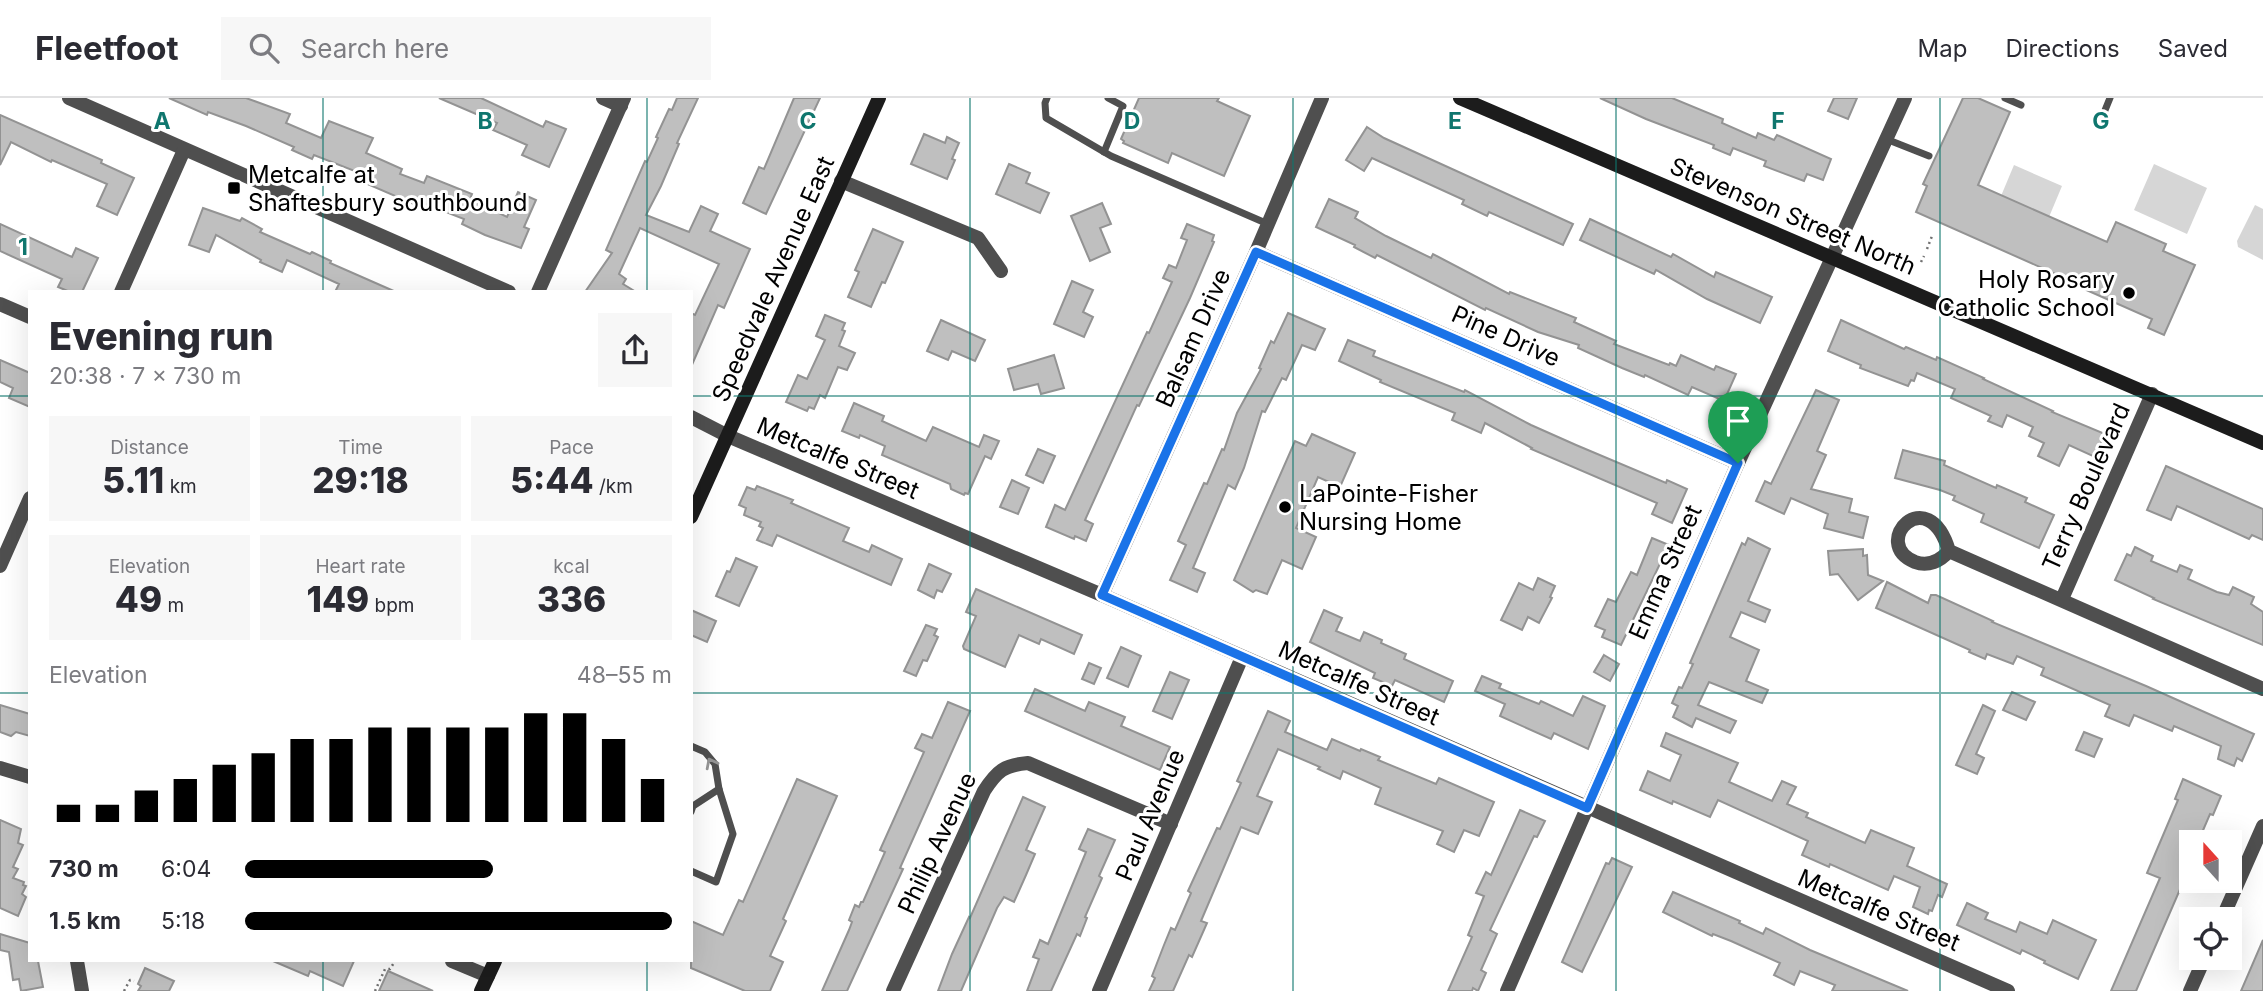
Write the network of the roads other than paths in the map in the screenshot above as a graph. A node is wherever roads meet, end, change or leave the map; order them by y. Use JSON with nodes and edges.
{"nodes":[{"id":1,"x":69,"y":98,"type":"edge"},
{"id":2,"x":603,"y":98,"type":"edge"},
{"id":3,"x":879,"y":98,"type":"edge"},
{"id":4,"x":1047,"y":98,"type":"edge"},
{"id":5,"x":1108,"y":98,"type":"edge"},
{"id":6,"x":1322,"y":98,"type":"edge"},
{"id":7,"x":1460,"y":98,"type":"edge"},
{"id":8,"x":1905,"y":98,"type":"edge"},
{"id":9,"x":2005,"y":98,"type":"edge"},
{"id":10,"x":2110,"y":98,"type":"edge"},
{"id":11,"x":623,"y":102,"type":"edge"},
{"id":12,"x":1125,"y":102,"type":"edge"},
{"id":13,"x":2021,"y":105,"type":"dead end"},
{"id":14,"x":2099,"y":125,"type":"dead end"},
{"id":15,"x":1886,"y":139,"type":"junction"},
{"id":16,"x":184,"y":150,"type":"junction"},
{"id":17,"x":1104,"y":152,"type":"junction"},
{"id":18,"x":1929,"y":156,"type":"dead end"},
{"id":19,"x":841,"y":181,"type":"junction"},
{"id":20,"x":1268,"y":225,"type":"junction"},
{"id":21,"x":1256,"y":252,"type":"junction"},
{"id":22,"x":1832,"y":258,"type":"junction"},
{"id":23,"x":1002,"y":271,"type":"dead end"},
{"id":24,"x":122,"y":290,"type":"edge"},
{"id":25,"x":504,"y":290,"type":"edge"},
{"id":26,"x":539,"y":290,"type":"edge"},
{"id":27,"x":0,"y":304,"type":"edge"},
{"id":28,"x":28,"y":316,"type":"edge"},
{"id":29,"x":2152,"y":394,"type":"junction"},
{"id":30,"x":693,"y":418,"type":"edge"},
{"id":31,"x":728,"y":436,"type":"junction"},
{"id":32,"x":2263,"y":443,"type":"edge"},
{"id":33,"x":1738,"y":463,"type":"junction"},
{"id":34,"x":28,"y":501,"type":"edge"},
{"id":35,"x":693,"y":513,"type":"edge"},
{"id":36,"x":4,"y":543,"type":"edge"},
{"id":37,"x":1949,"y":551,"type":"dead end"},
{"id":38,"x":0,"y":565,"type":"edge"},
{"id":39,"x":1102,"y":595,"type":"junction"},
{"id":40,"x":2062,"y":599,"type":"junction"},
{"id":41,"x":1242,"y":657,"type":"junction"},
{"id":42,"x":2263,"y":689,"type":"edge"},
{"id":43,"x":693,"y":747,"type":"edge"},
{"id":44,"x":0,"y":768,"type":"edge"},
{"id":45,"x":28,"y":776,"type":"edge"},
{"id":46,"x":719,"y":789,"type":"junction"},
{"id":47,"x":693,"y":807,"type":"edge"},
{"id":48,"x":1587,"y":808,"type":"junction"},
{"id":49,"x":1171,"y":824,"type":"junction"},
{"id":50,"x":2263,"y":828,"type":"edge"},
{"id":51,"x":693,"y":873,"type":"edge"},
{"id":52,"x":2227,"y":907,"type":"edge"},
{"id":53,"x":77,"y":962,"type":"edge"},
{"id":54,"x":454,"y":962,"type":"edge"},
{"id":55,"x":495,"y":962,"type":"edge"},
{"id":56,"x":2199,"y":970,"type":"edge"},
{"id":57,"x":488,"y":976,"type":"junction"},
{"id":58,"x":82,"y":991,"type":"edge"},
{"id":59,"x":481,"y":991,"type":"edge"},
{"id":60,"x":893,"y":991,"type":"edge"},
{"id":61,"x":1099,"y":991,"type":"edge"},
{"id":62,"x":1507,"y":991,"type":"edge"},
{"id":63,"x":2008,"y":991,"type":"edge"},
{"id":64,"x":2190,"y":991,"type":"edge"}],
"edges":[{"from":1,"to":16,"type":"street"},
{"from":2,"to":11,"type":"street"},
{"from":3,"to":19,"type":"main road","name":"Speedvale Avenue East"},
{"from":4,"to":17,"type":"lane"},
{"from":5,"to":12,"type":"lane"},
{"from":6,"to":20,"type":"street","name":"Balsam Drive"},
{"from":7,"to":22,"type":"main road","name":"Stevenson Street North"},
{"from":8,"to":15,"type":"street","name":"Emma Street"},
{"from":9,"to":13,"type":"lane"},
{"from":10,"to":14,"type":"lane"},
{"from":11,"to":26,"type":"street"},
{"from":12,"to":17,"type":"lane"},
{"from":15,"to":18,"type":"lane"},
{"from":15,"to":22,"type":"street","name":"Emma Street"},
{"from":16,"to":24,"type":"street"},
{"from":16,"to":25,"type":"street"},
{"from":17,"to":20,"type":"lane"},
{"from":19,"to":23,"type":"street"},
{"from":19,"to":31,"type":"main road","name":"Speedvale Avenue East"},
{"from":20,"to":21,"type":"street","name":"Balsam Drive"},
{"from":21,"to":33,"type":"street","name":"Pine Drive"},
{"from":21,"to":39,"type":"street","name":"Balsam Drive"},
{"from":22,"to":29,"type":"main road","name":"Stevenson Street North"},
{"from":22,"to":33,"type":"street","name":"Emma Street"},
{"from":27,"to":28,"type":"street"},
{"from":29,"to":32,"type":"main road","name":"Stevenson Street North"},
{"from":29,"to":40,"type":"street","name":"Terry Boulevard"},
{"from":30,"to":31,"type":"street","name":"Metcalfe Street"},
{"from":31,"to":35,"type":"main road","name":"Speedvale Avenue East"},
{"from":31,"to":39,"type":"street","name":"Metcalfe Street"},
{"from":33,"to":48,"type":"street","name":"Emma Street"},
{"from":34,"to":36,"type":"street"},
{"from":36,"to":38,"type":"street"},
{"from":37,"to":40,"type":"street","name":"Terry Boulevard"},
{"from":39,"to":41,"type":"street","name":"Metcalfe Street"},
{"from":40,"to":42,"type":"street","name":"Terry Boulevard"},
{"from":41,"to":48,"type":"street","name":"Metcalfe Street"},
{"from":41,"to":49,"type":"street","name":"Paul Avenue"},
{"from":46,"to":43,"type":"lane","one_way":true},
{"from":44,"to":45,"type":"street"},
{"from":46,"to":47,"type":"lane"},
{"from":46,"to":51,"type":"lane"},
{"from":48,"to":62,"type":"street","name":"Emma Street"},
{"from":48,"to":63,"type":"street","name":"Metcalfe Street"},
{"from":49,"to":60,"type":"street","name":"Philip Avenue"},
{"from":49,"to":61,"type":"street","name":"Paul Avenue"},
{"from":50,"to":52,"type":"street"},
{"from":53,"to":58,"type":"street"},
{"from":54,"to":57,"type":"street"},
{"from":55,"to":57,"type":"main road"},
{"from":56,"to":64,"type":"street"},
{"from":57,"to":59,"type":"main road"}]}
